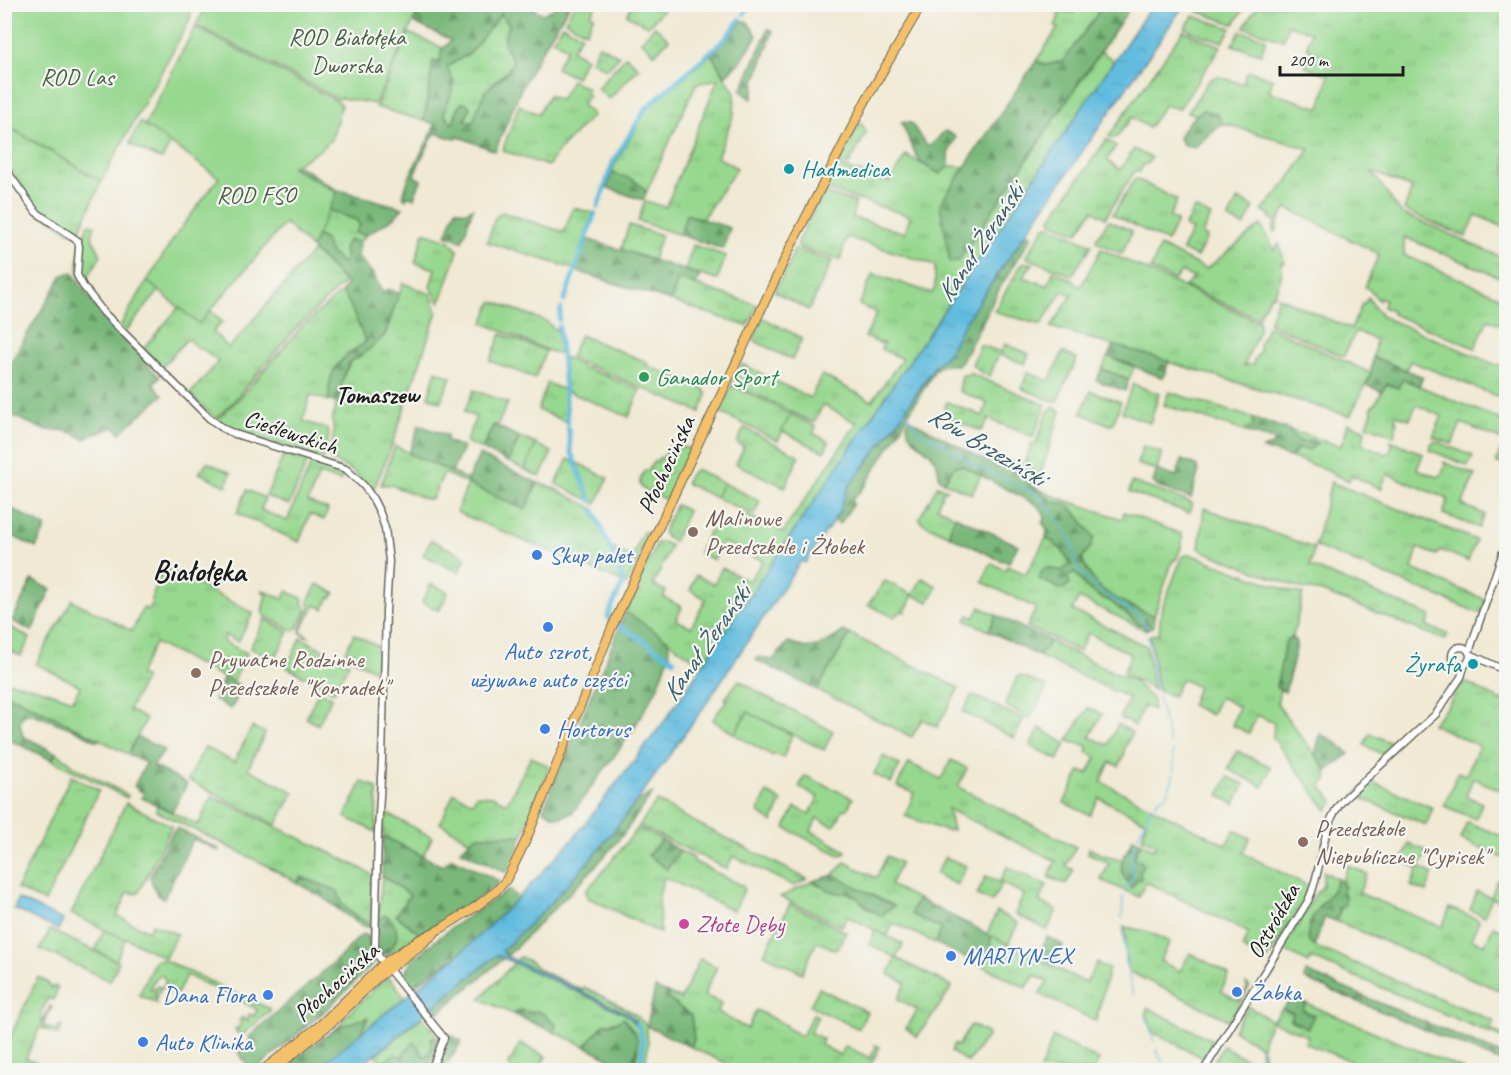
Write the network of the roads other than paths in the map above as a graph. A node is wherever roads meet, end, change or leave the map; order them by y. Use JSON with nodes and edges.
{"nodes":[{"id":1,"x":922,"y":4,"type":"edge"},
{"id":2,"x":4,"y":167,"type":"edge"},
{"id":3,"x":1506,"y":543,"type":"edge"},
{"id":4,"x":1466,"y":657,"type":"junction"},
{"id":5,"x":1506,"y":671,"type":"edge"},
{"id":6,"x":386,"y":966,"type":"junction"},
{"id":7,"x":263,"y":1071,"type":"edge"},
{"id":8,"x":274,"y":1071,"type":"edge"},
{"id":9,"x":431,"y":1071,"type":"edge"},
{"id":10,"x":1204,"y":1071,"type":"edge"}],
"edges":[{"from":1,"to":6,"type":"main road","name":"Płochocińska"},
{"from":2,"to":6,"type":"street","name":"Cieślewskich"},
{"from":3,"to":4,"type":"street"},
{"from":4,"to":5,"type":"street"},
{"from":4,"to":10,"type":"street","name":"Ostródzka"},
{"from":6,"to":7,"type":"main road","name":"Płochocińska"},
{"from":6,"to":8,"type":"main road","name":"Płochocińska"},
{"from":6,"to":9,"type":"street","name":"Cieślewskich"}]}
